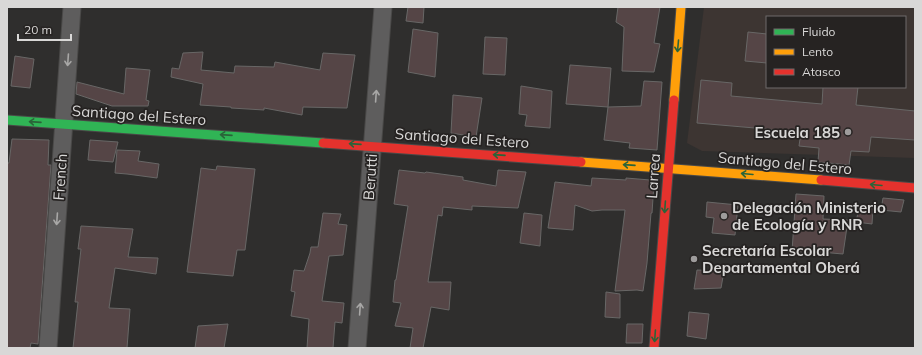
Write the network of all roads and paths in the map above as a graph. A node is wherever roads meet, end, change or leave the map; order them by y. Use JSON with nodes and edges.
{"nodes":[{"id":1,"x":72,"y":7,"type":"edge"},
{"id":2,"x":383,"y":7,"type":"edge"},
{"id":3,"x":681,"y":7,"type":"edge"},
{"id":4,"x":7,"y":120,"type":"edge"},
{"id":5,"x":63,"y":124,"type":"junction"},
{"id":6,"x":372,"y":146,"type":"junction"},
{"id":7,"x":668,"y":168,"type":"junction"},
{"id":8,"x":915,"y":188,"type":"edge"},
{"id":9,"x":48,"y":348,"type":"edge"},
{"id":10,"x":357,"y":348,"type":"edge"},
{"id":11,"x":654,"y":348,"type":"edge"}],
"edges":[{"from":1,"to":5,"type":"street","name":"French","one_way":true},
{"from":6,"to":2,"type":"street","name":"Berutti","one_way":true},
{"from":3,"to":7,"type":"street","name":"Larrea","one_way":true},
{"from":5,"to":4,"type":"street","name":"Santiago del Estero","one_way":true},
{"from":6,"to":5,"type":"street","name":"Santiago del Estero","one_way":true},
{"from":5,"to":9,"type":"street","name":"French","one_way":true},
{"from":7,"to":6,"type":"street","name":"Santiago del Estero","one_way":true},
{"from":10,"to":6,"type":"street","name":"Berutti","one_way":true},
{"from":8,"to":7,"type":"street","name":"Santiago del Estero","one_way":true},
{"from":7,"to":11,"type":"street","name":"Larrea","one_way":true}]}
